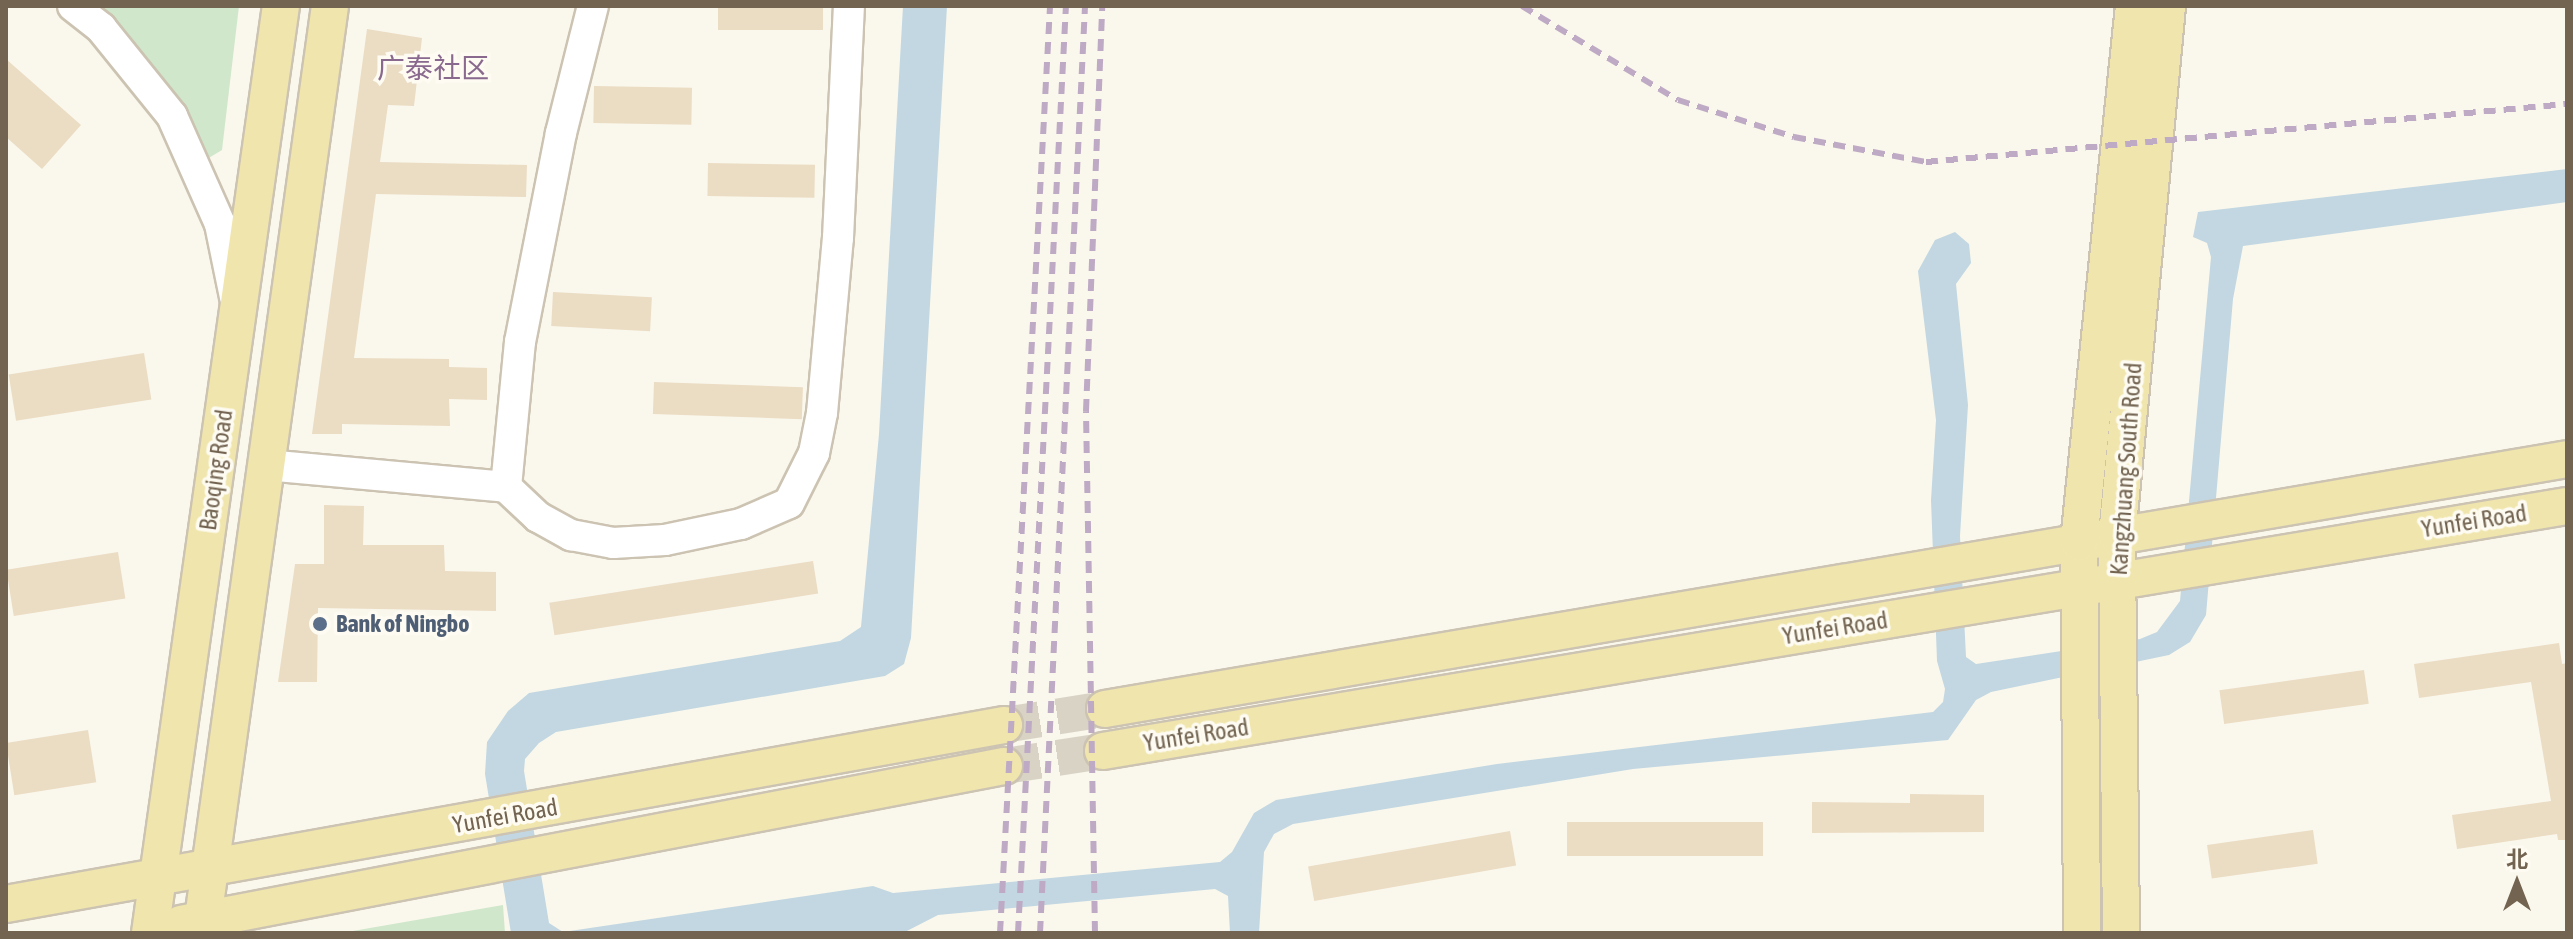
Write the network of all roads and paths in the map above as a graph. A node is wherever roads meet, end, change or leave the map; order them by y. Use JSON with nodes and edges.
{"nodes":[{"id":1,"x":73,"y":6,"type":"edge"},
{"id":2,"x":281,"y":6,"type":"edge"},
{"id":3,"x":330,"y":6,"type":"edge"},
{"id":4,"x":593,"y":6,"type":"edge"},
{"id":5,"x":849,"y":6,"type":"edge"},
{"id":6,"x":2134,"y":6,"type":"edge"},
{"id":7,"x":2167,"y":6,"type":"edge"},
{"id":8,"x":238,"y":314,"type":"junction"},
{"id":9,"x":2567,"y":459,"type":"edge"},
{"id":10,"x":266,"y":465,"type":"junction"},
{"id":11,"x":506,"y":487,"type":"junction"},
{"id":12,"x":2567,"y":506,"type":"edge"},
{"id":13,"x":2117,"y":536,"type":"junction"},
{"id":14,"x":2079,"y":542,"type":"junction"},
{"id":15,"x":2117,"y":579,"type":"junction"},
{"id":16,"x":2080,"y":588,"type":"junction"},
{"id":17,"x":1105,"y":709,"type":"tunnel mouth"},
{"id":18,"x":1004,"y":725,"type":"tunnel mouth"},
{"id":19,"x":1103,"y":751,"type":"tunnel mouth"},
{"id":20,"x":1004,"y":766,"type":"tunnel mouth"},
{"id":21,"x":209,"y":871,"type":"junction"},
{"id":22,"x":159,"y":879,"type":"junction"},
{"id":23,"x":6,"y":904,"type":"edge"},
{"id":24,"x":202,"y":926,"type":"edge"},
{"id":25,"x":143,"y":932,"type":"edge"},
{"id":26,"x":2082,"y":933,"type":"edge"},
{"id":27,"x":2121,"y":933,"type":"edge"}],
"edges":[{"from":1,"to":8,"type":"street"},
{"from":2,"to":8,"type":"main road","name":"Baoqing Road"},
{"from":3,"to":10,"type":"main road","name":"Baoqing Road"},
{"from":4,"to":11,"type":"street"},
{"from":5,"to":11,"type":"street"},
{"from":6,"to":14,"type":"main road","name":"Kangzhuang South Road"},
{"from":7,"to":13,"type":"main road","name":"Kangzhuang South Road"},
{"from":8,"to":22,"type":"main road","name":"Baoqing Road"},
{"from":9,"to":13,"type":"main road","name":"Yunfei Road"},
{"from":10,"to":11,"type":"street"},
{"from":10,"to":21,"type":"main road","name":"Baoqing Road"},
{"from":12,"to":15,"type":"main road","name":"Yunfei Road"},
{"from":13,"to":14,"type":"main road","name":"Yunfei Road"},
{"from":13,"to":15,"type":"main road","name":"Kangzhuang South Road"},
{"from":14,"to":16,"type":"main road","name":"Kangzhuang South Road"},
{"from":14,"to":17,"type":"main road","name":"Yunfei Road"},
{"from":15,"to":16,"type":"main road","name":"Yunfei Road"},
{"from":15,"to":27,"type":"main road","name":"Kangzhuang South Road"},
{"from":16,"to":19,"type":"main road","name":"Yunfei Road"},
{"from":16,"to":26,"type":"main road","name":"Kangzhuang South Road"},
{"from":18,"to":21,"type":"main road","name":"Yunfei Road"},
{"from":20,"to":24,"type":"main road","name":"Yunfei Road"},
{"from":21,"to":22,"type":"main road","name":"Yunfei Road"},
{"from":21,"to":24,"type":"main road","name":"Baoqing Road"},
{"from":22,"to":23,"type":"main road","name":"Yunfei Road"},
{"from":22,"to":25,"type":"main road","name":"Baoqing Road"},
{"from":24,"to":25,"type":"main road","name":"Yunfei Road"}]}
